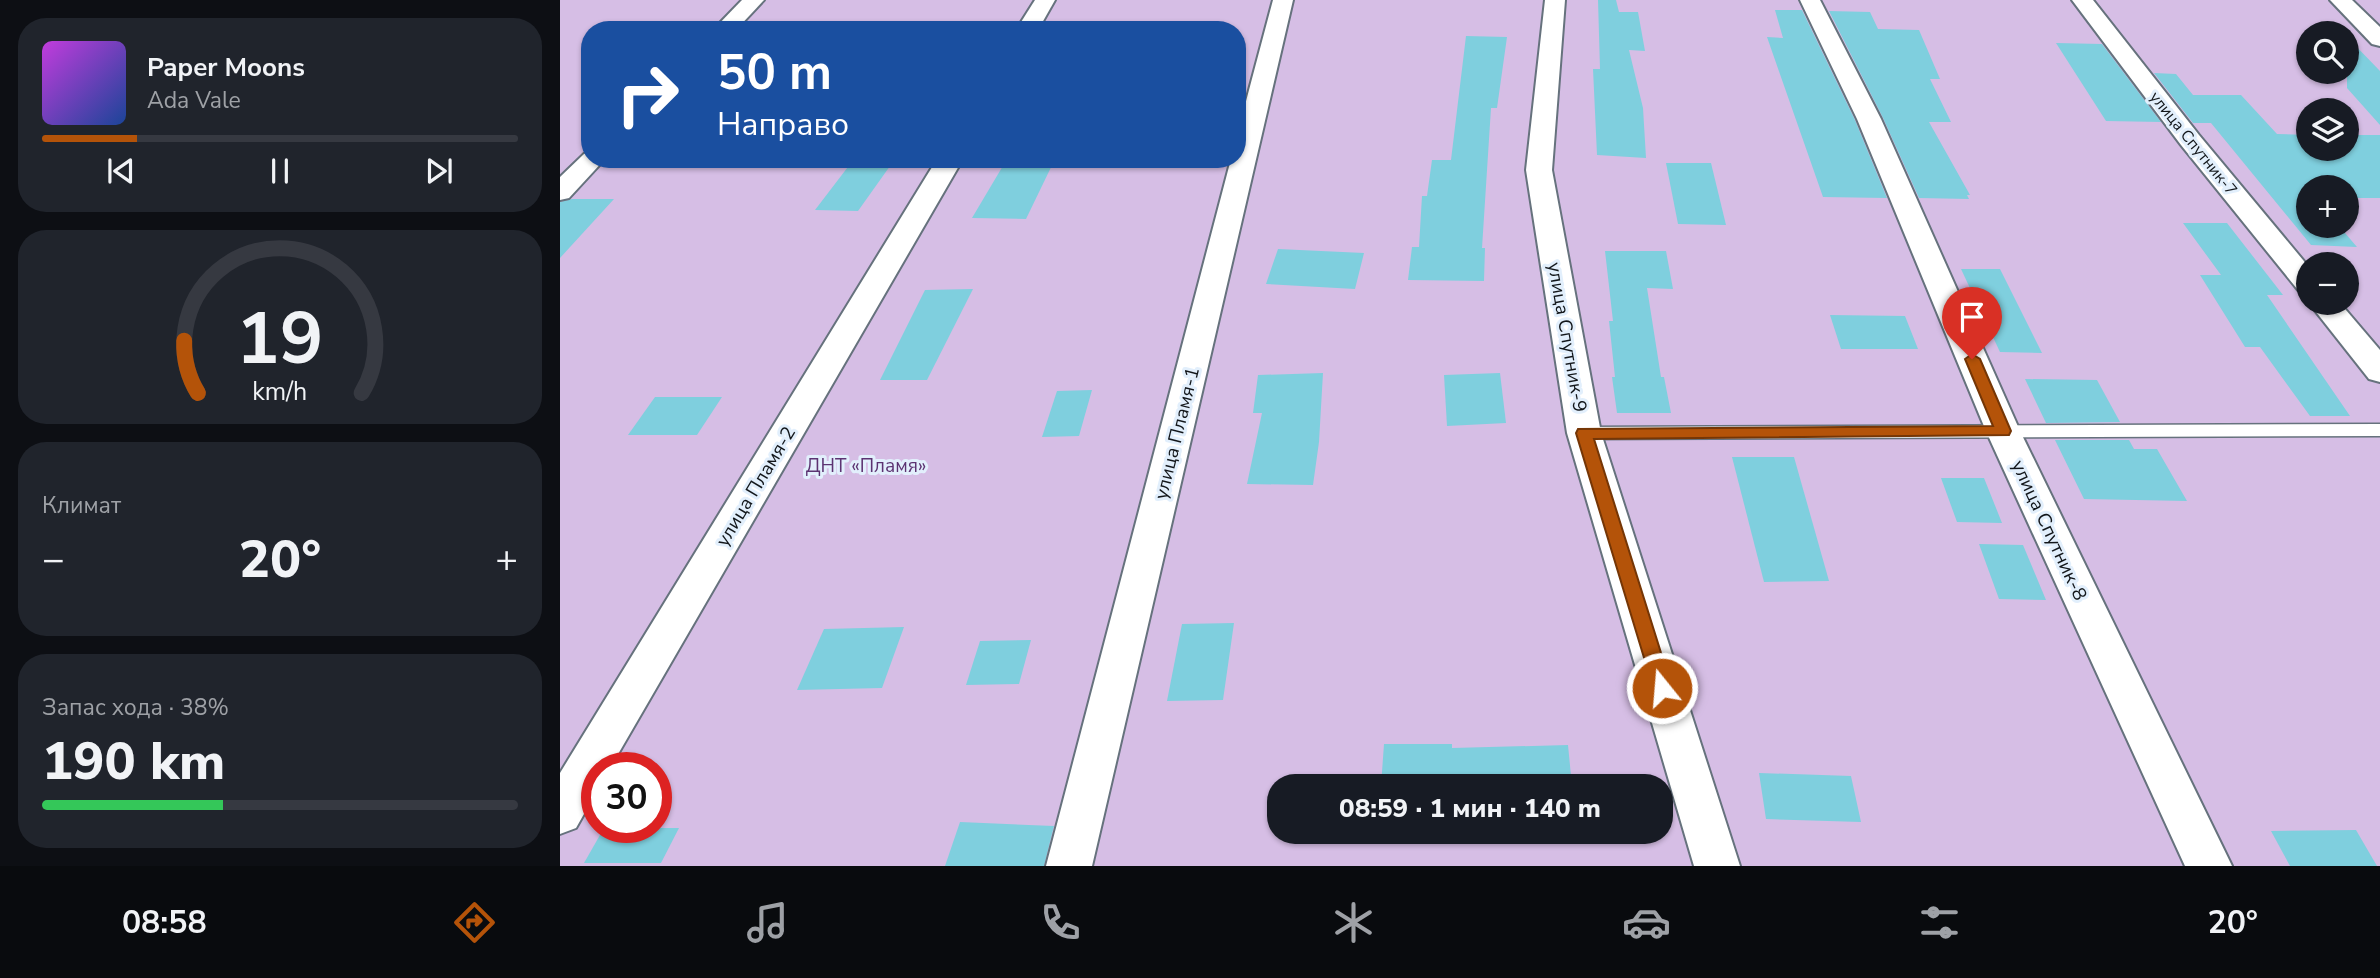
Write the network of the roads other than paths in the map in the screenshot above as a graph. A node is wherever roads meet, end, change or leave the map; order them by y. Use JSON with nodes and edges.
{"nodes":[{"id":1,"x":754,"y":0,"type":"edge"},
{"id":2,"x":1045,"y":0,"type":"edge"},
{"id":3,"x":1283,"y":0,"type":"edge"},
{"id":4,"x":1555,"y":0,"type":"edge"},
{"id":5,"x":1810,"y":0,"type":"edge"},
{"id":6,"x":2082,"y":0,"type":"edge"},
{"id":7,"x":2340,"y":0,"type":"edge"},
{"id":8,"x":733,"y":21,"type":"edge"},
{"id":9,"x":1032,"y":21,"type":"edge"},
{"id":10,"x":2380,"y":39,"type":"edge"},
{"id":11,"x":1246,"y":150,"type":"edge"},
{"id":12,"x":584,"y":168,"type":"edge"},
{"id":13,"x":945,"y":168,"type":"edge"},
{"id":14,"x":1241,"y":168,"type":"edge"},
{"id":15,"x":560,"y":192,"type":"edge"},
{"id":16,"x":2296,"y":269,"type":"edge"},
{"id":17,"x":2334,"y":315,"type":"edge"},
{"id":18,"x":2380,"y":371,"type":"edge"},
{"id":19,"x":2380,"y":430,"type":"edge"},
{"id":20,"x":2003,"y":431,"type":"junction"},
{"id":21,"x":1584,"y":433,"type":"junction"},
{"id":22,"x":560,"y":813,"type":"edge"},
{"id":23,"x":1069,"y":866,"type":"edge"},
{"id":24,"x":1717,"y":866,"type":"edge"},
{"id":25,"x":2209,"y":866,"type":"edge"}],
"edges":[{"from":1,"to":8,"type":"street"},
{"from":2,"to":9,"type":"street"},
{"from":3,"to":11,"type":"street","name":"улица Пламя-1"},
{"from":4,"to":21,"type":"street","name":"улица Спутник-9"},
{"from":5,"to":20,"type":"street","name":"улица Спутник-8"},
{"from":6,"to":16,"type":"street","name":"улица Спутник-7"},
{"from":7,"to":10,"type":"street"},
{"from":12,"to":15,"type":"street"},
{"from":13,"to":22,"type":"street","name":"улица Пламя-2"},
{"from":14,"to":23,"type":"street","name":"улица Пламя-1"},
{"from":17,"to":18,"type":"street"},
{"from":19,"to":20,"type":"lane"},
{"from":20,"to":21,"type":"lane"},
{"from":20,"to":25,"type":"street","name":"улица Спутник-8"},
{"from":21,"to":24,"type":"street","name":"улица Спутник-9"}]}
